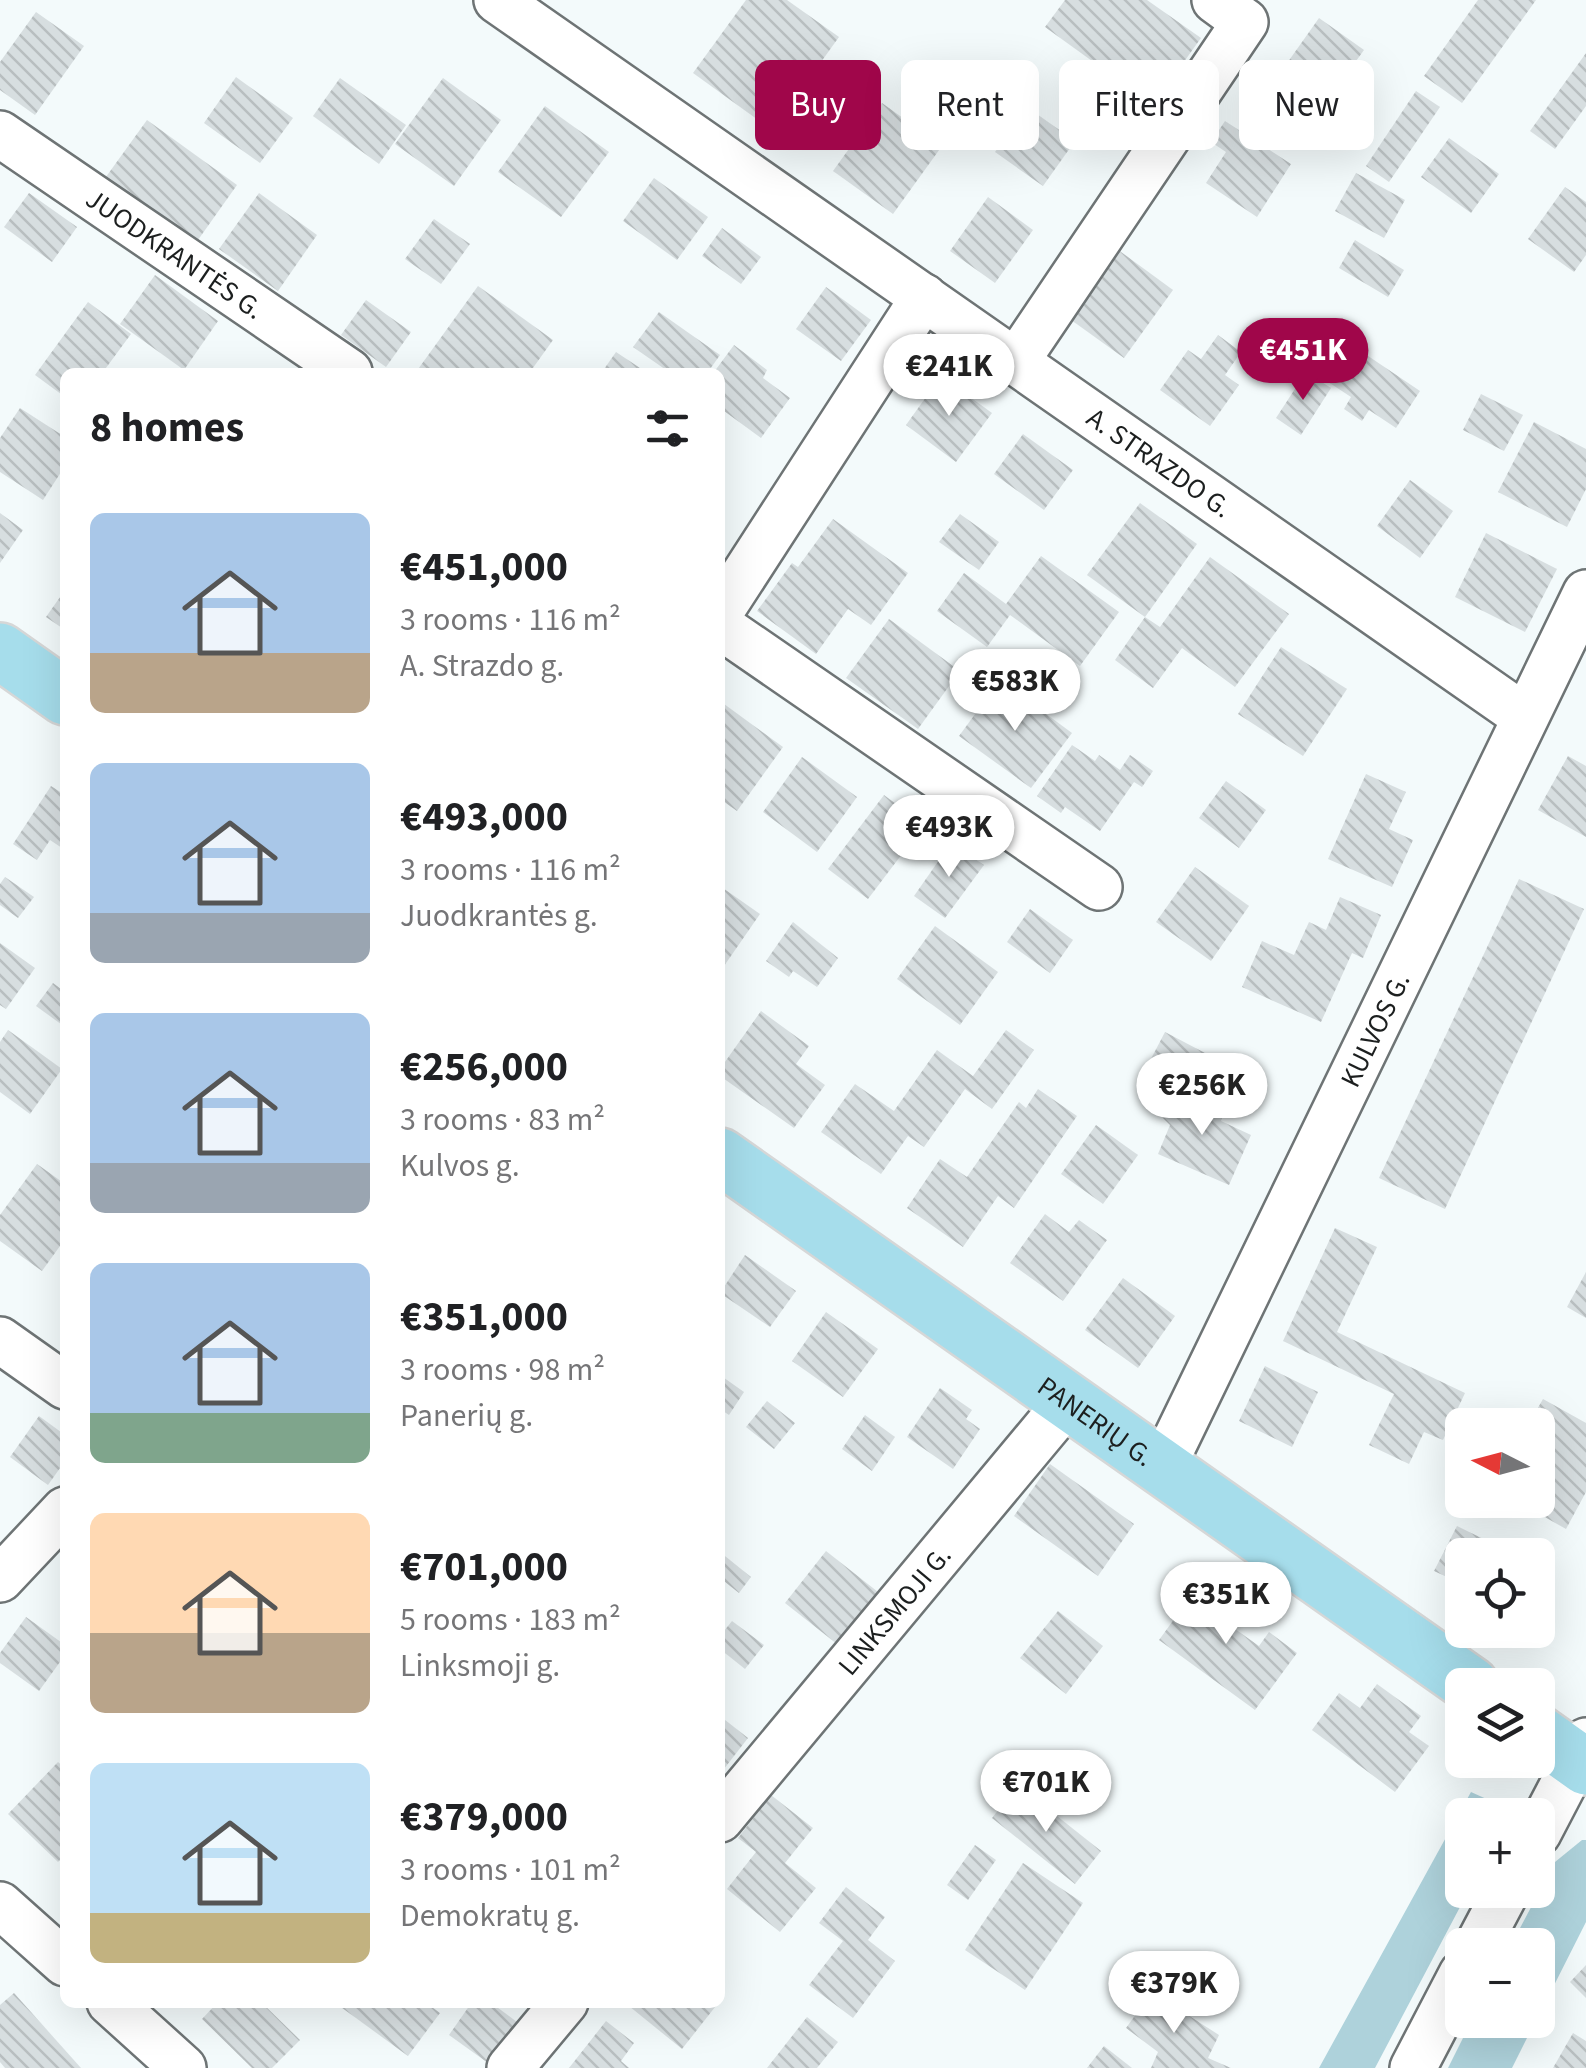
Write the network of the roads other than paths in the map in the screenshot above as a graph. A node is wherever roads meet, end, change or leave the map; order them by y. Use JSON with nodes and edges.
{"nodes":[{"id":1,"x":497,"y":0,"type":"edge"},
{"id":2,"x":1215,"y":0,"type":"edge"},
{"id":3,"x":0,"y":134,"type":"edge"},
{"id":4,"x":924,"y":297,"type":"junction"},
{"id":5,"x":1017,"y":360,"type":"junction"},
{"id":6,"x":343,"y":368,"type":"edge"},
{"id":7,"x":1586,"y":593,"type":"edge"},
{"id":8,"x":725,"y":604,"type":"edge"},
{"id":9,"x":725,"y":629,"type":"edge"},
{"id":10,"x":0,"y":651,"type":"edge"},
{"id":11,"x":60,"y":693,"type":"edge"},
{"id":12,"x":1525,"y":717,"type":"junction"},
{"id":13,"x":1098,"y":887,"type":"dead end"},
{"id":14,"x":725,"y":1159,"type":"edge"},
{"id":15,"x":0,"y":1340,"type":"edge"},
{"id":16,"x":60,"y":1382,"type":"edge"},
{"id":17,"x":1070,"y":1399,"type":"junction"},
{"id":18,"x":1163,"y":1466,"type":"junction"},
{"id":19,"x":60,"y":1515,"type":"edge"},
{"id":20,"x":0,"y":1579,"type":"edge"},
{"id":21,"x":1447,"y":1668,"type":"edge"},
{"id":22,"x":1571,"y":1750,"type":"edge"},
{"id":23,"x":1552,"y":1798,"type":"edge"},
{"id":24,"x":725,"y":1812,"type":"edge"},
{"id":25,"x":0,"y":1904,"type":"edge"},
{"id":26,"x":60,"y":1958,"type":"edge"},
{"id":27,"x":1445,"y":2006,"type":"edge"},
{"id":28,"x":117,"y":2008,"type":"edge"},
{"id":29,"x":560,"y":2008,"type":"edge"},
{"id":30,"x":183,"y":2068,"type":"edge"},
{"id":31,"x":510,"y":2068,"type":"edge"},
{"id":32,"x":1412,"y":2068,"type":"edge"}],
"edges":[{"from":1,"to":4,"type":"street","name":"A. STRAZDO G."},
{"from":2,"to":5,"type":"street"},
{"from":3,"to":6,"type":"street","name":"JUODKRANTĖS G."},
{"from":4,"to":5,"type":"street","name":"A. STRAZDO G."},
{"from":4,"to":8,"type":"street"},
{"from":5,"to":12,"type":"street","name":"A. STRAZDO G."},
{"from":7,"to":12,"type":"street","name":"KULVOS G."},
{"from":9,"to":13,"type":"street"},
{"from":10,"to":11,"type":"main road"},
{"from":12,"to":18,"type":"street","name":"KULVOS G."},
{"from":14,"to":17,"type":"main road","name":"PANERIŲ G."},
{"from":15,"to":16,"type":"street"},
{"from":17,"to":18,"type":"main road","name":"PANERIŲ G."},
{"from":17,"to":24,"type":"street","name":"LINKSMOJI G."},
{"from":18,"to":21,"type":"main road","name":"PANERIŲ G."},
{"from":19,"to":20,"type":"street"},
{"from":22,"to":23,"type":"street"},
{"from":25,"to":26,"type":"street"},
{"from":27,"to":32,"type":"street"},
{"from":28,"to":30,"type":"street"},
{"from":29,"to":31,"type":"street"}]}
